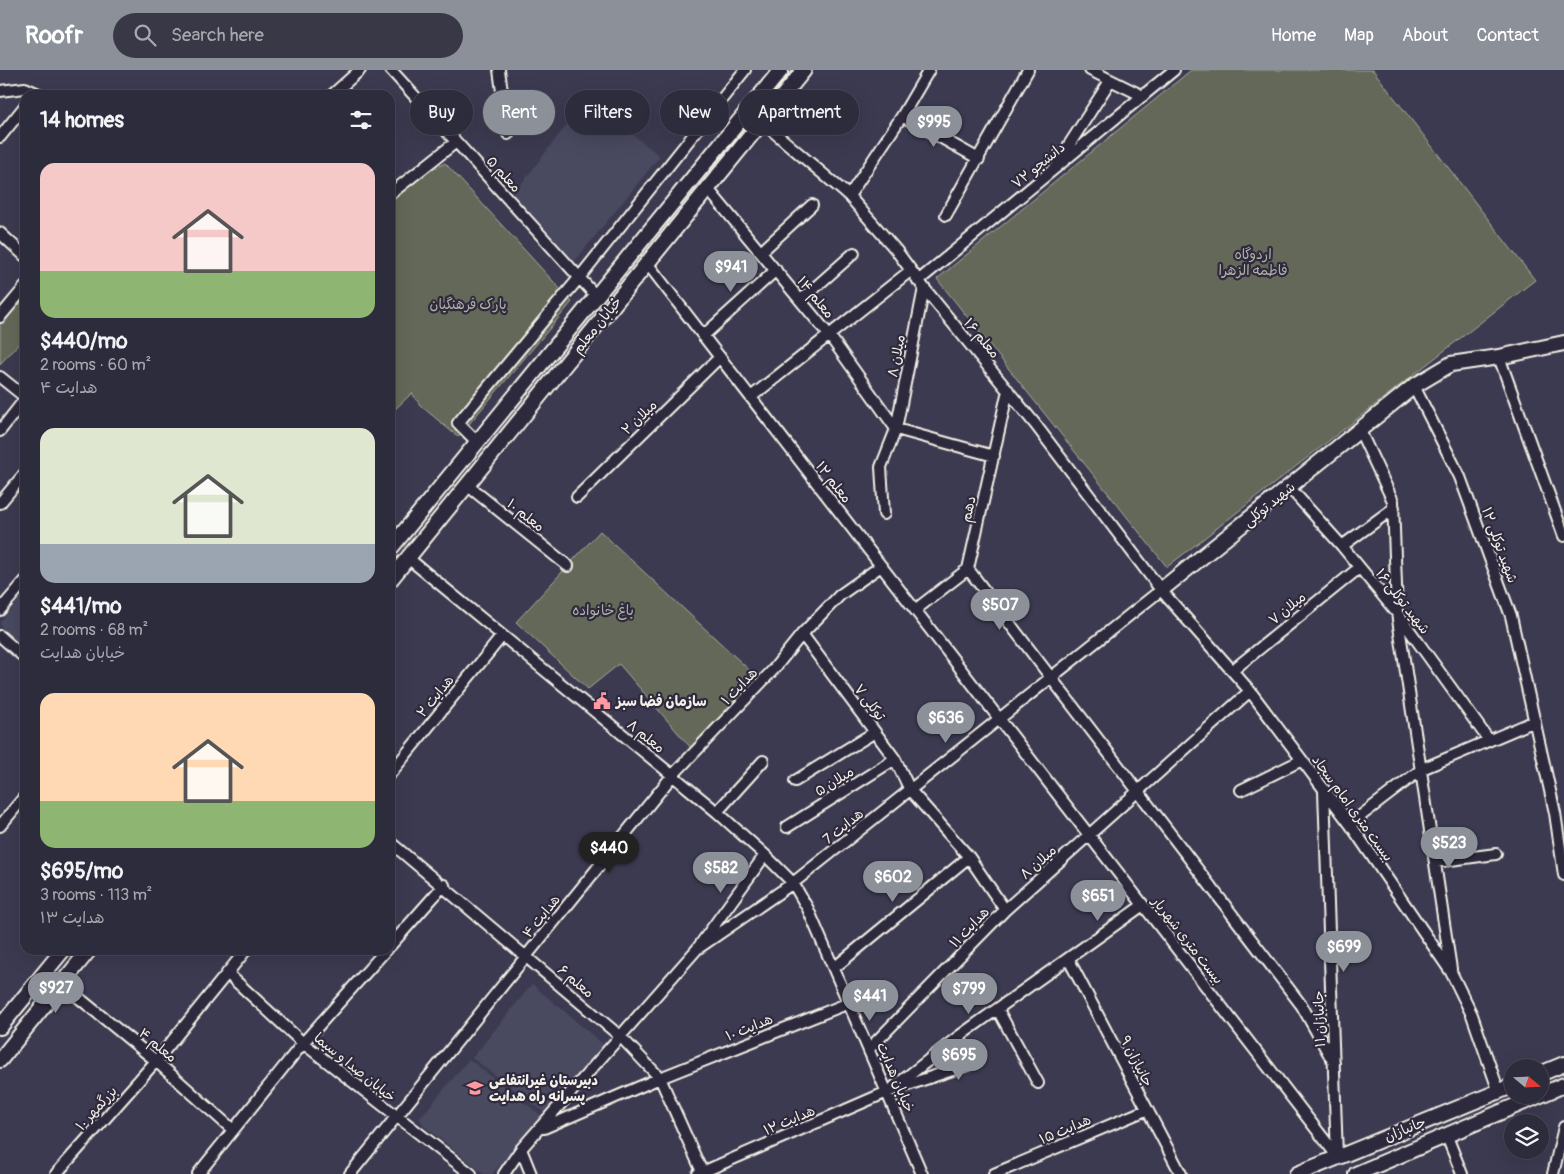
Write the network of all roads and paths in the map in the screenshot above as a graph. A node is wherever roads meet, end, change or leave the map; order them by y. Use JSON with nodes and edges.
{"nodes":[{"id":1,"x":360,"y":70,"type":"edge"},
{"id":2,"x":391,"y":70,"type":"edge"},
{"id":3,"x":499,"y":70,"type":"edge"},
{"id":4,"x":746,"y":70,"type":"edge"},
{"id":5,"x":781,"y":70,"type":"edge"},
{"id":6,"x":804,"y":70,"type":"edge"},
{"id":7,"x":1028,"y":70,"type":"edge"},
{"id":8,"x":1090,"y":70,"type":"edge"},
{"id":9,"x":1174,"y":70,"type":"edge"},
{"id":10,"x":925,"y":72,"type":"edge"},
{"id":11,"x":1110,"y":81,"type":"junction"},
{"id":12,"x":29,"y":90,"type":"edge"},
{"id":13,"x":338,"y":90,"type":"edge"},
{"id":14,"x":502,"y":90,"type":"edge"},
{"id":15,"x":788,"y":90,"type":"edge"},
{"id":16,"x":0,"y":91,"type":"edge"},
{"id":17,"x":1143,"y":96,"type":"junction"},
{"id":18,"x":20,"y":112,"type":"edge"},
{"id":19,"x":902,"y":116,"type":"junction"},
{"id":20,"x":752,"y":135,"type":"edge"},
{"id":21,"x":777,"y":135,"type":"edge"},
{"id":22,"x":0,"y":137,"type":"edge"},
{"id":23,"x":456,"y":142,"type":"junction"},
{"id":24,"x":979,"y":159,"type":"junction"},
{"id":25,"x":1053,"y":171,"type":"junction"},
{"id":26,"x":708,"y":189,"type":"junction"},
{"id":27,"x":395,"y":190,"type":"edge"},
{"id":28,"x":849,"y":196,"type":"junction"},
{"id":29,"x":812,"y":205,"type":"dead end"},
{"id":30,"x":946,"y":214,"type":"dead end"},
{"id":31,"x":0,"y":233,"type":"edge"},
{"id":32,"x":20,"y":251,"type":"edge"},
{"id":33,"x":761,"y":252,"type":"junction"},
{"id":34,"x":854,"y":253,"type":"dead end"},
{"id":35,"x":647,"y":263,"type":"junction"},
{"id":36,"x":776,"y":270,"type":"junction"},
{"id":37,"x":910,"y":271,"type":"junction"},
{"id":38,"x":579,"y":278,"type":"junction"},
{"id":39,"x":921,"y":285,"type":"junction"},
{"id":40,"x":20,"y":293,"type":"edge"},
{"id":41,"x":596,"y":296,"type":"junction"},
{"id":42,"x":801,"y":300,"type":"junction"},
{"id":43,"x":0,"y":317,"type":"edge"},
{"id":44,"x":829,"y":334,"type":"junction"},
{"id":45,"x":703,"y":336,"type":"junction"},
{"id":46,"x":1564,"y":342,"type":"edge"},
{"id":47,"x":720,"y":357,"type":"junction"},
{"id":48,"x":1499,"y":357,"type":"junction"},
{"id":49,"x":0,"y":376,"type":"edge"},
{"id":50,"x":1414,"y":386,"type":"junction"},
{"id":51,"x":1008,"y":390,"type":"junction"},
{"id":52,"x":20,"y":394,"type":"edge"},
{"id":53,"x":751,"y":397,"type":"junction"},
{"id":54,"x":20,"y":405,"type":"edge"},
{"id":55,"x":896,"y":429,"type":"junction"},
{"id":56,"x":0,"y":431,"type":"edge"},
{"id":57,"x":1360,"y":431,"type":"junction"},
{"id":58,"x":477,"y":442,"type":"junction"},
{"id":59,"x":994,"y":456,"type":"junction"},
{"id":60,"x":20,"y":479,"type":"edge"},
{"id":61,"x":467,"y":486,"type":"junction"},
{"id":62,"x":1289,"y":487,"type":"junction"},
{"id":63,"x":577,"y":497,"type":"dead end"},
{"id":64,"x":0,"y":503,"type":"edge"},
{"id":65,"x":1394,"y":508,"type":"junction"},
{"id":66,"x":884,"y":514,"type":"dead end"},
{"id":67,"x":1564,"y":536,"type":"edge"},
{"id":68,"x":395,"y":543,"type":"edge"},
{"id":69,"x":1342,"y":546,"type":"junction"},
{"id":70,"x":408,"y":558,"type":"junction"},
{"id":71,"x":568,"y":566,"type":"dead end"},
{"id":72,"x":881,"y":566,"type":"junction"},
{"id":73,"x":1359,"y":568,"type":"junction"},
{"id":74,"x":968,"y":569,"type":"junction"},
{"id":75,"x":395,"y":574,"type":"edge"},
{"id":76,"x":20,"y":587,"type":"edge"},
{"id":77,"x":1161,"y":590,"type":"junction"},
{"id":78,"x":0,"y":610,"type":"edge"},
{"id":79,"x":915,"y":610,"type":"junction"},
{"id":80,"x":1397,"y":613,"type":"junction"},
{"id":81,"x":802,"y":634,"type":"junction"},
{"id":82,"x":0,"y":636,"type":"edge"},
{"id":83,"x":502,"y":636,"type":"junction"},
{"id":84,"x":20,"y":654,"type":"edge"},
{"id":85,"x":1233,"y":670,"type":"junction"},
{"id":86,"x":1051,"y":678,"type":"junction"},
{"id":87,"x":1250,"y":691,"type":"junction"},
{"id":88,"x":999,"y":718,"type":"junction"},
{"id":89,"x":1535,"y":721,"type":"junction"},
{"id":90,"x":875,"y":732,"type":"junction"},
{"id":91,"x":1488,"y":739,"type":"junction"},
{"id":92,"x":895,"y":759,"type":"junction"},
{"id":93,"x":1302,"y":760,"type":"junction"},
{"id":94,"x":763,"y":761,"type":"dead end"},
{"id":95,"x":395,"y":768,"type":"edge"},
{"id":96,"x":1422,"y":769,"type":"junction"},
{"id":97,"x":672,"y":776,"type":"junction"},
{"id":98,"x":795,"y":781,"type":"dead end"},
{"id":99,"x":910,"y":790,"type":"junction"},
{"id":100,"x":1241,"y":790,"type":"dead end"},
{"id":101,"x":1138,"y":791,"type":"junction"},
{"id":102,"x":1324,"y":791,"type":"junction"},
{"id":103,"x":20,"y":802,"type":"edge"},
{"id":104,"x":718,"y":812,"type":"junction"},
{"id":105,"x":1350,"y":824,"type":"junction"},
{"id":106,"x":0,"y":826,"type":"edge"},
{"id":107,"x":787,"y":827,"type":"dead end"},
{"id":108,"x":1089,"y":835,"type":"junction"},
{"id":109,"x":395,"y":846,"type":"edge"},
{"id":110,"x":1496,"y":854,"type":"dead end"},
{"id":111,"x":765,"y":855,"type":"junction"},
{"id":112,"x":969,"y":857,"type":"junction"},
{"id":113,"x":1435,"y":862,"type":"junction"},
{"id":114,"x":1564,"y":875,"type":"edge"},
{"id":115,"x":793,"y":883,"type":"junction"},
{"id":116,"x":444,"y":885,"type":"junction"},
{"id":117,"x":1143,"y":905,"type":"junction"},
{"id":118,"x":1004,"y":910,"type":"junction"},
{"id":119,"x":395,"y":940,"type":"edge"},
{"id":120,"x":697,"y":949,"type":"junction"},
{"id":121,"x":59,"y":955,"type":"edge"},
{"id":122,"x":86,"y":955,"type":"edge"},
{"id":123,"x":242,"y":955,"type":"edge"},
{"id":124,"x":382,"y":955,"type":"edge"},
{"id":125,"x":526,"y":956,"type":"junction"},
{"id":126,"x":1069,"y":960,"type":"junction"},
{"id":127,"x":834,"y":968,"type":"junction"},
{"id":128,"x":1451,"y":972,"type":"junction"},
{"id":129,"x":228,"y":973,"type":"junction"},
{"id":130,"x":62,"y":984,"type":"junction"},
{"id":131,"x":849,"y":1003,"type":"junction"},
{"id":132,"x":998,"y":1010,"type":"junction"},
{"id":133,"x":0,"y":1027,"type":"edge"},
{"id":134,"x":620,"y":1037,"type":"junction"},
{"id":135,"x":958,"y":1037,"type":"junction"},
{"id":136,"x":303,"y":1043,"type":"junction"},
{"id":137,"x":869,"y":1050,"type":"junction"},
{"id":138,"x":0,"y":1060,"type":"edge"},
{"id":139,"x":156,"y":1061,"type":"junction"},
{"id":140,"x":1334,"y":1062,"type":"junction"},
{"id":141,"x":1564,"y":1064,"type":"edge"},
{"id":142,"x":1549,"y":1070,"type":"edge"},
{"id":143,"x":660,"y":1078,"type":"junction"},
{"id":144,"x":1038,"y":1083,"type":"dead end"},
{"id":145,"x":1564,"y":1085,"type":"edge"},
{"id":146,"x":1504,"y":1089,"type":"edge"},
{"id":147,"x":888,"y":1092,"type":"junction"},
{"id":148,"x":1498,"y":1092,"type":"junction"},
{"id":149,"x":1146,"y":1110,"type":"junction"},
{"id":150,"x":396,"y":1118,"type":"junction"},
{"id":151,"x":1564,"y":1127,"type":"edge"},
{"id":152,"x":234,"y":1130,"type":"junction"},
{"id":153,"x":541,"y":1130,"type":"junction"},
{"id":154,"x":1446,"y":1134,"type":"junction"},
{"id":155,"x":521,"y":1149,"type":"junction"},
{"id":156,"x":1337,"y":1156,"type":"junction"},
{"id":157,"x":56,"y":1174,"type":"edge"},
{"id":158,"x":198,"y":1174,"type":"edge"},
{"id":159,"x":350,"y":1174,"type":"edge"},
{"id":160,"x":471,"y":1174,"type":"edge"},
{"id":161,"x":504,"y":1174,"type":"edge"},
{"id":162,"x":531,"y":1174,"type":"edge"},
{"id":163,"x":701,"y":1174,"type":"edge"},
{"id":164,"x":922,"y":1174,"type":"edge"},
{"id":165,"x":994,"y":1174,"type":"edge"},
{"id":166,"x":1181,"y":1174,"type":"edge"},
{"id":167,"x":1297,"y":1174,"type":"edge"},
{"id":168,"x":1356,"y":1174,"type":"edge"},
{"id":169,"x":1462,"y":1174,"type":"edge"},
{"id":170,"x":1553,"y":1174,"type":"edge"}],
"edges":[{"from":1,"to":13,"type":"street"},
{"from":2,"to":23,"type":"street","name":"معلم ۵"},
{"from":3,"to":14,"type":"street"},
{"from":4,"to":38,"type":"street"},
{"from":5,"to":41,"type":"main road","name":"خیابان معلم"},
{"from":6,"to":15,"type":"main road","name":"خیابان معلم"},
{"from":7,"to":24,"type":"street"},
{"from":8,"to":11,"type":"street"},
{"from":9,"to":17,"type":"street","name":"دانشجو ۷۲"},
{"from":10,"to":19,"type":"street"},
{"from":11,"to":17,"type":"street"},
{"from":11,"to":25,"type":"street"},
{"from":12,"to":16,"type":"street"},
{"from":17,"to":25,"type":"street","name":"دانشجو ۷۲"},
{"from":18,"to":22,"type":"street"},
{"from":19,"to":24,"type":"street"},
{"from":19,"to":28,"type":"street"},
{"from":20,"to":26,"type":"main road","name":"خیابان معلم"},
{"from":21,"to":28,"type":"street","name":"معلم ۱۶"},
{"from":23,"to":27,"type":"street"},
{"from":23,"to":38,"type":"street","name":"معلم ۵"},
{"from":24,"to":30,"type":"street"},
{"from":25,"to":39,"type":"street","name":"دانشجو ۷۲"},
{"from":26,"to":33,"type":"street","name":"معلم ۱۴"},
{"from":26,"to":35,"type":"main road","name":"خیابان معلم"},
{"from":28,"to":37,"type":"street","name":"معلم ۱۶"},
{"from":29,"to":33,"type":"street"},
{"from":31,"to":32,"type":"street"},
{"from":33,"to":36,"type":"street","name":"معلم ۱۴"},
{"from":34,"to":42,"type":"street"},
{"from":35,"to":45,"type":"street","name":"معلم ۱۲"},
{"from":35,"to":61,"type":"main road","name":"خیابان معلم"},
{"from":36,"to":42,"type":"street","name":"معلم ۱۴"},
{"from":36,"to":45,"type":"street"},
{"from":37,"to":39,"type":"street","name":"معلم ۱۶"},
{"from":37,"to":44,"type":"street"},
{"from":38,"to":41,"type":"street","name":"معلم ۵"},
{"from":38,"to":58,"type":"street"},
{"from":39,"to":51,"type":"street","name":"معلم ۱۶"},
{"from":39,"to":55,"type":"street","name":"میلان ۸"},
{"from":40,"to":43,"type":"street"},
{"from":41,"to":58,"type":"main road","name":"خیابان معلم"},
{"from":42,"to":44,"type":"street","name":"معلم ۱۴"},
{"from":44,"to":53,"type":"street"},
{"from":44,"to":55,"type":"street","name":"معلم ۱۴"},
{"from":45,"to":47,"type":"street","name":"معلم ۱۲"},
{"from":46,"to":48,"type":"main road","name":"شهید توکلی"},
{"from":47,"to":53,"type":"street","name":"معلم ۱۲"},
{"from":47,"to":63,"type":"street","name":"میلان ۲"},
{"from":48,"to":50,"type":"main road","name":"شهید توکلی"},
{"from":48,"to":67,"type":"street"},
{"from":49,"to":52,"type":"street"},
{"from":50,"to":57,"type":"main road","name":"شهید توکلی"},
{"from":50,"to":89,"type":"street","name":"شهید توکلی ۱۲"},
{"from":51,"to":59,"type":"street","name":"دهم"},
{"from":51,"to":77,"type":"street","name":"معلم ۱۶"},
{"from":53,"to":72,"type":"street","name":"معلم ۱۲"},
{"from":54,"to":56,"type":"street"},
{"from":55,"to":59,"type":"street"},
{"from":55,"to":66,"type":"street","name":"میلان ۸"},
{"from":57,"to":62,"type":"main road","name":"شهید توکلی"},
{"from":57,"to":65,"type":"street"},
{"from":58,"to":68,"type":"main road","name":"خیابان معلم"},
{"from":59,"to":74,"type":"street","name":"دهم"},
{"from":60,"to":64,"type":"street"},
{"from":61,"to":70,"type":"main road","name":"خیابان معلم"},
{"from":61,"to":71,"type":"street","name":"معلم ۱۰"},
{"from":62,"to":69,"type":"street","name":"شهید توکلی ۱۶"},
{"from":62,"to":77,"type":"main road","name":"شهید توکلی"},
{"from":65,"to":69,"type":"street"},
{"from":65,"to":80,"type":"street"},
{"from":69,"to":73,"type":"street","name":"شهید توکلی ۱۶"},
{"from":70,"to":75,"type":"main road","name":"خیابان معلم"},
{"from":70,"to":83,"type":"street","name":"معلم ۸"},
{"from":72,"to":79,"type":"street","name":"معلم ۱۲"},
{"from":72,"to":81,"type":"street","name":"هدایت ۱"},
{"from":73,"to":80,"type":"street","name":"شهید توکلی ۱۶"},
{"from":73,"to":85,"type":"street","name":"میلان ۷"},
{"from":74,"to":79,"type":"street"},
{"from":74,"to":86,"type":"street"},
{"from":76,"to":78,"type":"street"},
{"from":77,"to":85,"type":"street","name":"بیست متری امام سجاد"},
{"from":77,"to":86,"type":"street","name":"شهید توکلی"},
{"from":79,"to":88,"type":"street","name":"معلم ۱۲"},
{"from":80,"to":91,"type":"street","name":"شهید توکلی ۱۶"},
{"from":80,"to":96,"type":"street"},
{"from":81,"to":90,"type":"street","name":"توکلی ۷"},
{"from":81,"to":97,"type":"street","name":"هدایت ۱"},
{"from":82,"to":84,"type":"street"},
{"from":83,"to":95,"type":"street","name":"هدایت ۲"},
{"from":83,"to":97,"type":"street","name":"معلم ۸"},
{"from":85,"to":87,"type":"street","name":"بیست متری امام سجاد"},
{"from":86,"to":88,"type":"street","name":"شهید توکلی"},
{"from":86,"to":101,"type":"street"},
{"from":87,"to":93,"type":"street","name":"بیست متری امام سجاد"},
{"from":87,"to":101,"type":"street","name":"میلان ۸"},
{"from":88,"to":99,"type":"street","name":"هدایت 7"},
{"from":88,"to":108,"type":"street","name":"بیست متری شهریار"},
{"from":89,"to":91,"type":"street"},
{"from":89,"to":114,"type":"street","name":"شهید توکلی ۱۲"},
{"from":90,"to":92,"type":"street","name":"توکلی ۷"},
{"from":90,"to":98,"type":"street"},
{"from":91,"to":96,"type":"street"},
{"from":92,"to":99,"type":"street","name":"توکلی ۷"},
{"from":92,"to":107,"type":"street","name":"میلان ۵"},
{"from":93,"to":100,"type":"street"},
{"from":93,"to":102,"type":"street","name":"بیست متری امام سجاد"},
{"from":94,"to":104,"type":"street"},
{"from":96,"to":105,"type":"street"},
{"from":96,"to":113,"type":"street"},
{"from":97,"to":104,"type":"street","name":"معلم ۸"},
{"from":97,"to":125,"type":"street","name":"هدایت ۴"},
{"from":99,"to":112,"type":"street","name":"توکلی ۷"},
{"from":99,"to":115,"type":"street","name":"هدایت 7"},
{"from":101,"to":108,"type":"street","name":"میلان ۸"},
{"from":101,"to":140,"type":"street"},
{"from":102,"to":105,"type":"street","name":"بیست متری امام سجاد"},
{"from":102,"to":140,"type":"street","name":"جانبازان ۱۱"},
{"from":103,"to":106,"type":"street"},
{"from":104,"to":111,"type":"street","name":"معلم ۸"},
{"from":105,"to":128,"type":"street","name":"بیست متری امام سجاد"},
{"from":108,"to":117,"type":"street","name":"بیست متری شهریار"},
{"from":108,"to":118,"type":"street","name":"میلان ۸"},
{"from":109,"to":116,"type":"street","name":"معلم ۶"},
{"from":110,"to":113,"type":"street"},
{"from":111,"to":115,"type":"street","name":"معلم ۸"},
{"from":111,"to":120,"type":"street"},
{"from":112,"to":118,"type":"street","name":"توکلی ۷"},
{"from":112,"to":127,"type":"street"},
{"from":113,"to":128,"type":"street"},
{"from":115,"to":120,"type":"street","name":"هدایت 7"},
{"from":115,"to":127,"type":"street","name":"خیابان هدایت"},
{"from":116,"to":119,"type":"street"},
{"from":116,"to":125,"type":"street","name":"معلم ۶"},
{"from":117,"to":126,"type":"street"},
{"from":117,"to":156,"type":"street","name":"بیست متری شهریار"},
{"from":118,"to":137,"type":"street","name":"هدایت ۱۱"},
{"from":120,"to":134,"type":"street"},
{"from":121,"to":133,"type":"main road"},
{"from":122,"to":130,"type":"main road"},
{"from":123,"to":129,"type":"street","name":"بزرگمهر ۱۰"},
{"from":124,"to":136,"type":"street"},
{"from":125,"to":134,"type":"street","name":"معلم ۶"},
{"from":125,"to":150,"type":"street","name":"هدایت ۴"},
{"from":126,"to":132,"type":"street"},
{"from":126,"to":149,"type":"street","name":"جانبازان ۹"},
{"from":127,"to":131,"type":"street","name":"خیابان هدایت"},
{"from":128,"to":148,"type":"street","name":"بیست متری امام سجاد"},
{"from":129,"to":136,"type":"street","name":"خیابان صدا و سیما"},
{"from":129,"to":139,"type":"street","name":"بزرگمهر ۱۰"},
{"from":130,"to":138,"type":"main road"},
{"from":130,"to":139,"type":"street","name":"معلم ۴"},
{"from":131,"to":137,"type":"street","name":"خیابان هدایت"},
{"from":131,"to":143,"type":"street","name":"هدایت ۱۰"},
{"from":132,"to":135,"type":"street"},
{"from":132,"to":144,"type":"street"},
{"from":134,"to":143,"type":"street","name":"معلم ۶"},
{"from":134,"to":153,"type":"street"},
{"from":135,"to":147,"type":"street"},
{"from":135,"to":147,"type":"street"},
{"from":136,"to":150,"type":"street","name":"خیابان صدا و سیما"},
{"from":136,"to":152,"type":"street"},
{"from":137,"to":147,"type":"street","name":"خیابان هدایت"},
{"from":139,"to":152,"type":"street","name":"معلم ۴"},
{"from":139,"to":157,"type":"street","name":"بزرگمهر ۱۰"},
{"from":140,"to":156,"type":"street","name":"جانبازان ۱۱"},
{"from":141,"to":142,"type":"main road"},
{"from":143,"to":153,"type":"street","name":"هدایت ۱۰"},
{"from":143,"to":163,"type":"street","name":"معلم ۶"},
{"from":145,"to":154,"type":"main road","name":"جانبازان"},
{"from":146,"to":148,"type":"main road","name":"جانبازان"},
{"from":147,"to":163,"type":"street","name":"هدایت ۱۲"},
{"from":147,"to":164,"type":"street","name":"خیابان هدایت"},
{"from":148,"to":156,"type":"main road","name":"جانبازان"},
{"from":149,"to":165,"type":"street","name":"هدایت ۱۵"},
{"from":149,"to":166,"type":"street","name":"جانبازان ۹"},
{"from":150,"to":159,"type":"street","name":"هدایت ۴"},
{"from":150,"to":160,"type":"street","name":"خیابان صدا و سیما"},
{"from":151,"to":170,"type":"street"},
{"from":152,"to":158,"type":"street"},
{"from":153,"to":155,"type":"street"},
{"from":154,"to":168,"type":"main road","name":"جانبازان"},
{"from":154,"to":169,"type":"street"},
{"from":155,"to":161,"type":"street"},
{"from":155,"to":162,"type":"street"},
{"from":156,"to":167,"type":"main road","name":"جانبازان"}]}
